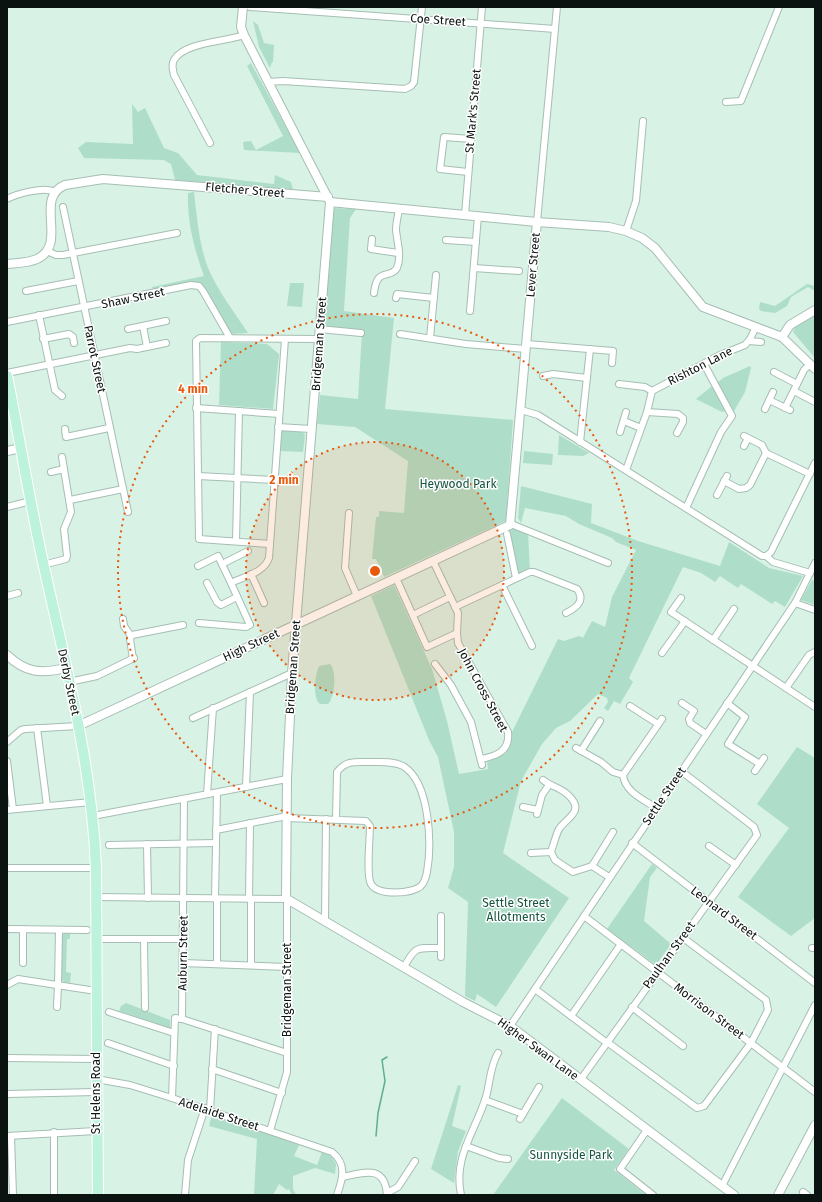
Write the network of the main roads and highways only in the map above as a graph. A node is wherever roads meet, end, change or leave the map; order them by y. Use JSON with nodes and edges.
{"nodes":[{"id":1,"x":7,"y":376,"type":"edge"},
{"id":2,"x":11,"y":415,"type":"edge"},
{"id":3,"x":96,"y":991,"type":"joint"},
{"id":4,"x":98,"y":1195,"type":"edge"}],
"edges":[{"from":1,"to":2,"type":"main road","name":"Derby Street"},
{"from":2,"to":3,"type":"main road","name":"Derby Street"},
{"from":3,"to":4,"type":"main road","name":"St Helens Road"}]}
